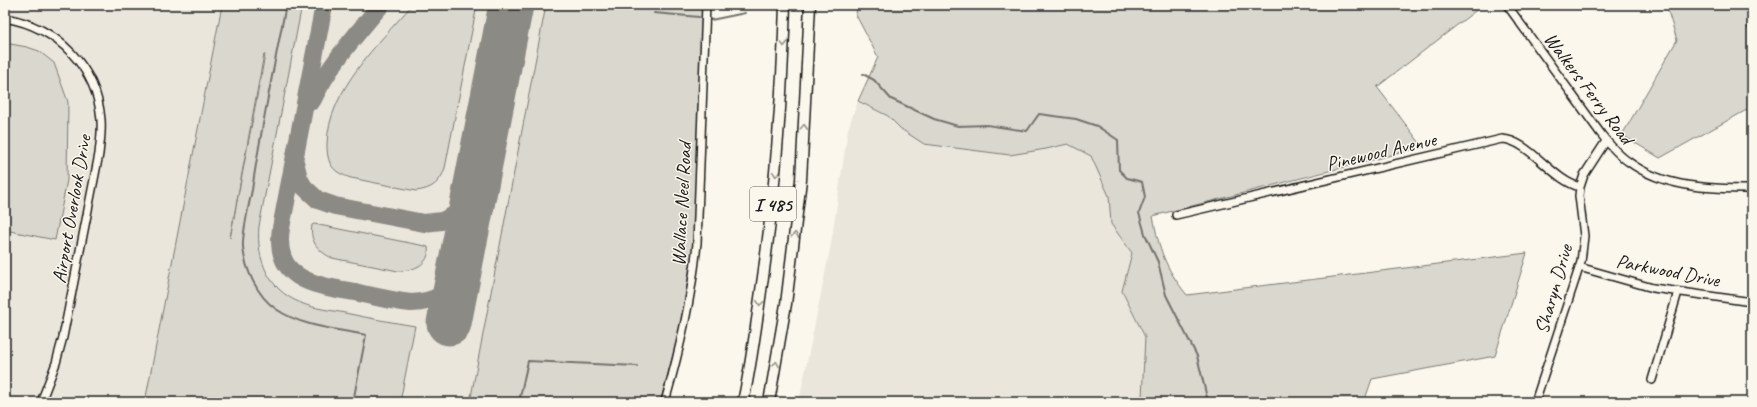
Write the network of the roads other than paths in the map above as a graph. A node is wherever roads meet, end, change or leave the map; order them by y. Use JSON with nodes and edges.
{"nodes":[{"id":1,"x":706,"y":5,"type":"edge"},
{"id":2,"x":785,"y":5,"type":"edge"},
{"id":3,"x":810,"y":5,"type":"edge"},
{"id":4,"x":1507,"y":5,"type":"edge"},
{"id":5,"x":5,"y":18,"type":"edge"},
{"id":6,"x":1606,"y":141,"type":"junction"},
{"id":7,"x":1580,"y":187,"type":"junction"},
{"id":8,"x":1752,"y":189,"type":"edge"},
{"id":9,"x":1176,"y":215,"type":"dead end"},
{"id":10,"x":1579,"y":267,"type":"junction"},
{"id":11,"x":1678,"y":292,"type":"junction"},
{"id":12,"x":1752,"y":302,"type":"edge"},
{"id":13,"x":1652,"y":380,"type":"dead end"},
{"id":14,"x":41,"y":402,"type":"edge"},
{"id":15,"x":664,"y":402,"type":"edge"},
{"id":16,"x":743,"y":402,"type":"edge"},
{"id":17,"x":769,"y":402,"type":"edge"},
{"id":18,"x":1535,"y":402,"type":"edge"}],
"edges":[{"from":1,"to":15,"type":"street","name":"Wallace Neel Road"},
{"from":2,"to":16,"type":"highway","number":"I 485","one_way":true},
{"from":17,"to":3,"type":"highway","number":"I 485","one_way":true},
{"from":4,"to":6,"type":"street","name":"Walkers Ferry Road"},
{"from":5,"to":14,"type":"street","name":"Airport Overlook Drive"},
{"from":6,"to":7,"type":"street","name":"Sharyn Drive"},
{"from":6,"to":8,"type":"street","name":"Walkers Ferry Road"},
{"from":7,"to":9,"type":"street","name":"Pinewood Avenue"},
{"from":7,"to":10,"type":"street","name":"Sharyn Drive"},
{"from":10,"to":11,"type":"street","name":"Parkwood Drive"},
{"from":10,"to":18,"type":"street","name":"Sharyn Drive"},
{"from":11,"to":12,"type":"street","name":"Parkwood Drive"},
{"from":11,"to":13,"type":"street"}]}
